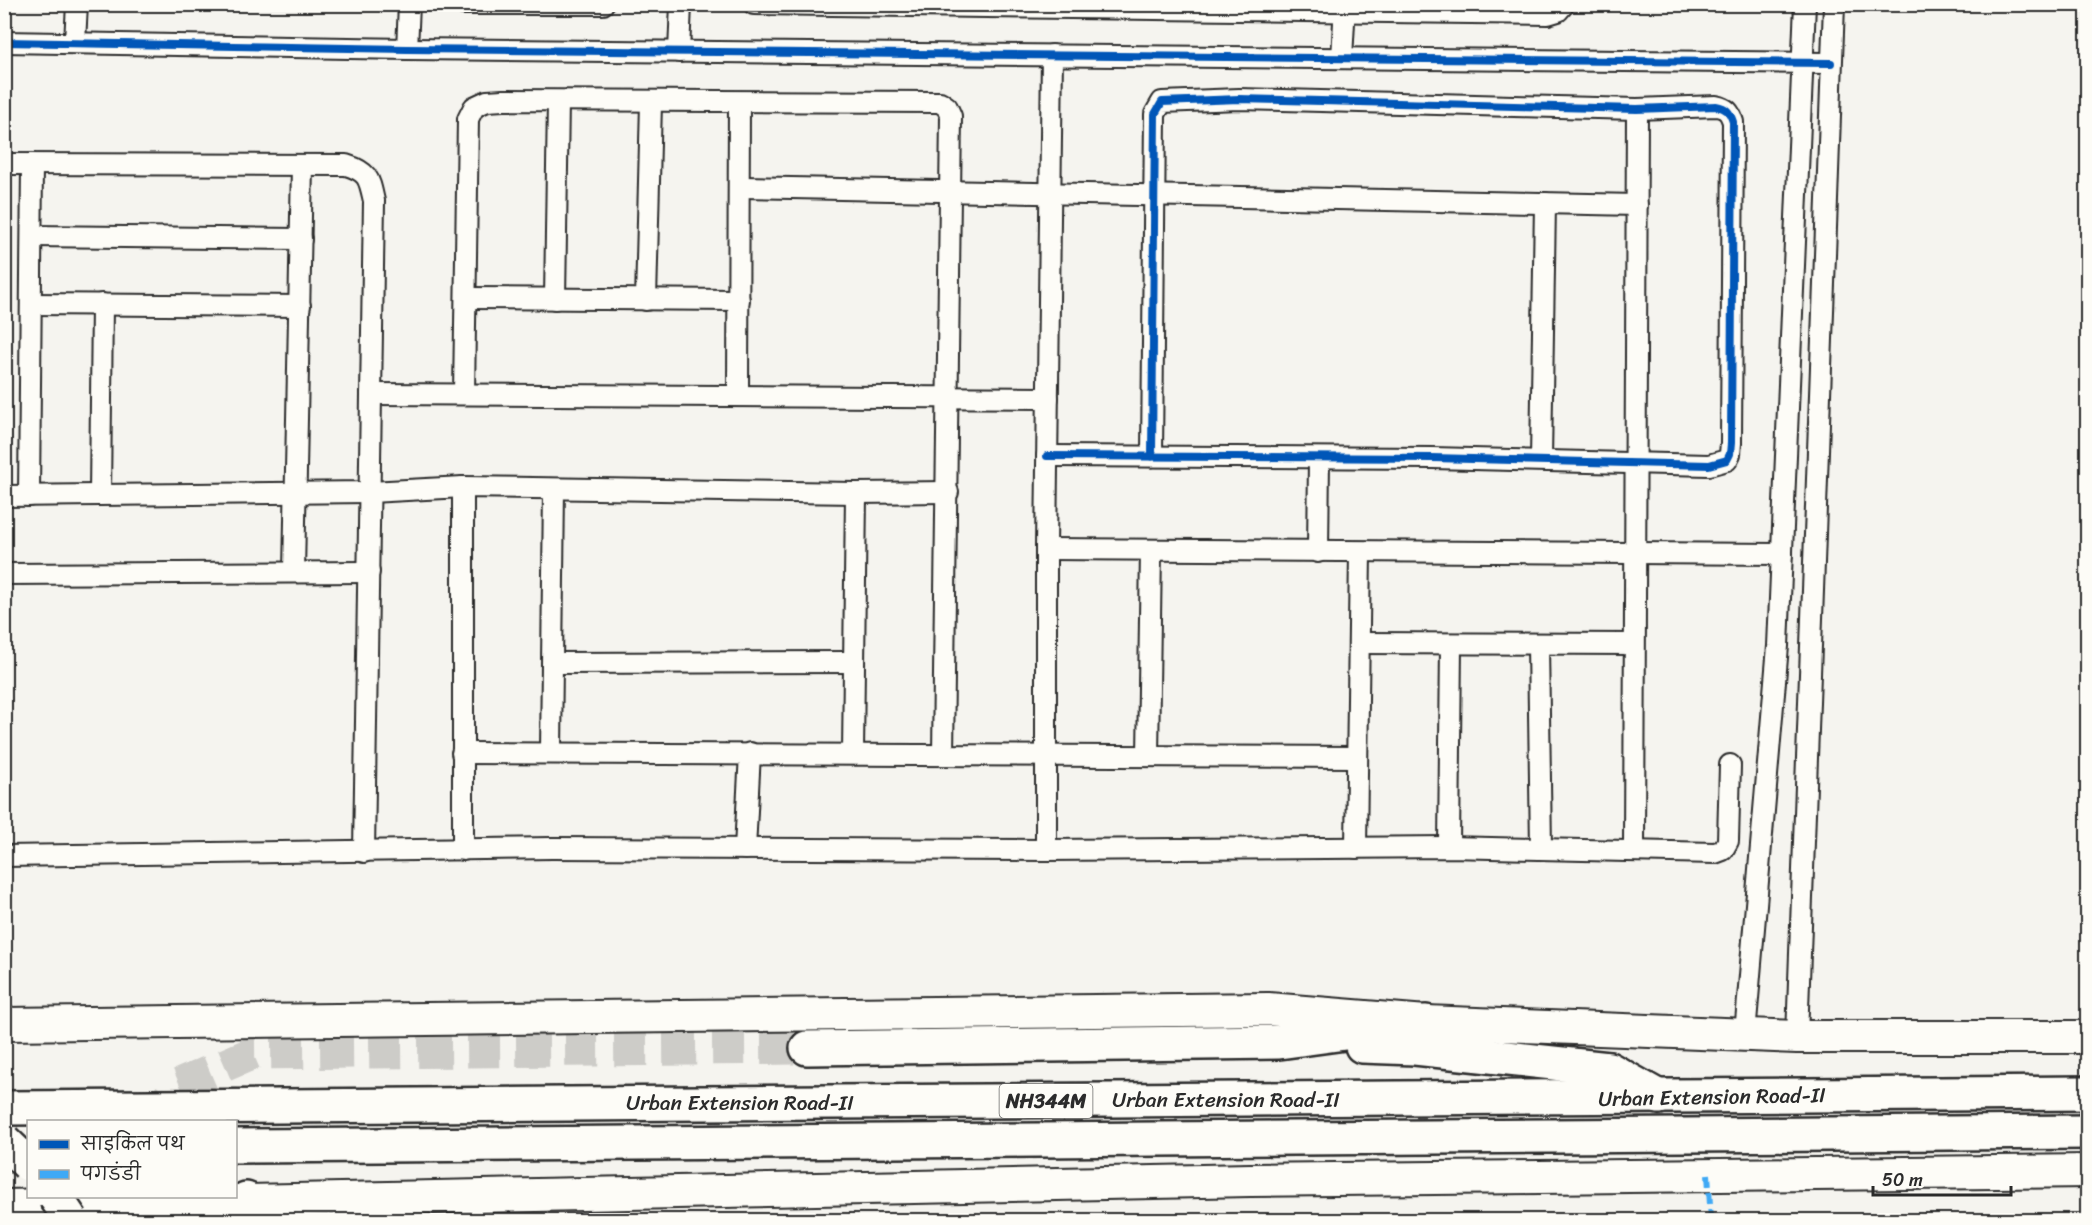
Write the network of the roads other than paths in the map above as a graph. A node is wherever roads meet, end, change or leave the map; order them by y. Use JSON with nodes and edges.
{"nodes":[{"id":1,"x":77,"y":4,"type":"edge"},
{"id":2,"x":409,"y":4,"type":"edge"},
{"id":3,"x":464,"y":4,"type":"edge"},
{"id":4,"x":603,"y":4,"type":"edge"},
{"id":5,"x":681,"y":4,"type":"edge"},
{"id":6,"x":754,"y":4,"type":"edge"},
{"id":7,"x":1564,"y":4,"type":"edge"},
{"id":8,"x":1805,"y":4,"type":"edge"},
{"id":9,"x":1834,"y":4,"type":"edge"},
{"id":10,"x":1011,"y":6,"type":"edge"},
{"id":11,"x":1345,"y":9,"type":"edge"},
{"id":12,"x":1415,"y":9,"type":"edge"},
{"id":13,"x":1486,"y":9,"type":"edge"},
{"id":14,"x":4,"y":42,"type":"edge"},
{"id":15,"x":75,"y":42,"type":"junction"},
{"id":16,"x":407,"y":50,"type":"junction"},
{"id":17,"x":679,"y":52,"type":"junction"},
{"id":18,"x":1052,"y":55,"type":"junction"},
{"id":19,"x":1342,"y":58,"type":"junction"},
{"id":20,"x":1802,"y":63,"type":"junction"},
{"id":21,"x":1831,"y":63,"type":"junction"},
{"id":22,"x":558,"y":101,"type":"junction"},
{"id":23,"x":739,"y":102,"type":"junction"},
{"id":24,"x":651,"y":103,"type":"junction"},
{"id":25,"x":1637,"y":109,"type":"junction"},
{"id":26,"x":4,"y":164,"type":"edge"},
{"id":27,"x":32,"y":164,"type":"junction"},
{"id":28,"x":302,"y":165,"type":"junction"},
{"id":29,"x":740,"y":187,"type":"junction"},
{"id":30,"x":950,"y":191,"type":"junction"},
{"id":31,"x":1050,"y":194,"type":"junction"},
{"id":32,"x":1154,"y":196,"type":"junction"},
{"id":33,"x":1545,"y":203,"type":"junction"},
{"id":34,"x":1637,"y":205,"type":"junction"},
{"id":35,"x":32,"y":236,"type":"junction"},
{"id":36,"x":301,"y":239,"type":"junction"},
{"id":37,"x":466,"y":298,"type":"junction"},
{"id":38,"x":555,"y":299,"type":"junction"},
{"id":39,"x":646,"y":300,"type":"junction"},
{"id":40,"x":739,"y":300,"type":"junction"},
{"id":41,"x":31,"y":304,"type":"junction"},
{"id":42,"x":102,"y":304,"type":"junction"},
{"id":43,"x":300,"y":306,"type":"junction"},
{"id":44,"x":371,"y":394,"type":"junction"},
{"id":45,"x":464,"y":394,"type":"junction"},
{"id":46,"x":738,"y":396,"type":"junction"},
{"id":47,"x":949,"y":398,"type":"junction"},
{"id":48,"x":1048,"y":398,"type":"junction"},
{"id":49,"x":1047,"y":456,"type":"junction"},
{"id":50,"x":1152,"y":457,"type":"junction"},
{"id":51,"x":1319,"y":458,"type":"junction"},
{"id":52,"x":1541,"y":460,"type":"junction"},
{"id":53,"x":1635,"y":462,"type":"junction"},
{"id":54,"x":463,"y":487,"type":"junction"},
{"id":55,"x":554,"y":489,"type":"junction"},
{"id":56,"x":297,"y":492,"type":"junction"},
{"id":57,"x":370,"y":492,"type":"junction"},
{"id":58,"x":948,"y":492,"type":"junction"},
{"id":59,"x":856,"y":493,"type":"junction"},
{"id":60,"x":100,"y":495,"type":"junction"},
{"id":61,"x":4,"y":496,"type":"edge"},
{"id":62,"x":29,"y":496,"type":"junction"},
{"id":63,"x":1046,"y":549,"type":"junction"},
{"id":64,"x":1151,"y":550,"type":"junction"},
{"id":65,"x":1318,"y":552,"type":"junction"},
{"id":66,"x":1360,"y":552,"type":"junction"},
{"id":67,"x":1782,"y":554,"type":"junction"},
{"id":68,"x":1634,"y":555,"type":"junction"},
{"id":69,"x":294,"y":572,"type":"junction"},
{"id":70,"x":369,"y":572,"type":"junction"},
{"id":71,"x":4,"y":574,"type":"edge"},
{"id":72,"x":1359,"y":643,"type":"junction"},
{"id":73,"x":1451,"y":644,"type":"junction"},
{"id":74,"x":1634,"y":644,"type":"junction"},
{"id":75,"x":1538,"y":645,"type":"junction"},
{"id":76,"x":854,"y":662,"type":"junction"},
{"id":77,"x":553,"y":663,"type":"junction"},
{"id":78,"x":550,"y":752,"type":"junction"},
{"id":79,"x":462,"y":753,"type":"junction"},
{"id":80,"x":750,"y":753,"type":"junction"},
{"id":81,"x":853,"y":754,"type":"junction"},
{"id":82,"x":943,"y":755,"type":"junction"},
{"id":83,"x":1046,"y":755,"type":"junction"},
{"id":84,"x":1148,"y":756,"type":"junction"},
{"id":85,"x":1357,"y":757,"type":"junction"},
{"id":86,"x":1730,"y":765,"type":"dead end"},
{"id":87,"x":1449,"y":847,"type":"junction"},
{"id":88,"x":1356,"y":848,"type":"junction"},
{"id":89,"x":1541,"y":848,"type":"junction"},
{"id":90,"x":745,"y":849,"type":"junction"},
{"id":91,"x":463,"y":850,"type":"junction"},
{"id":92,"x":1046,"y":850,"type":"junction"},
{"id":93,"x":1634,"y":850,"type":"junction"},
{"id":94,"x":364,"y":852,"type":"junction"},
{"id":95,"x":4,"y":856,"type":"edge"},
{"id":96,"x":1426,"y":1022,"type":"junction"},
{"id":97,"x":4,"y":1024,"type":"edge"},
{"id":98,"x":1745,"y":1034,"type":"junction"},
{"id":99,"x":1797,"y":1037,"type":"junction"},
{"id":100,"x":2088,"y":1037,"type":"edge"},
{"id":101,"x":1279,"y":1042,"type":"junction"},
{"id":102,"x":807,"y":1048,"type":"tunnel mouth"},
{"id":103,"x":2088,"y":1093,"type":"edge"},
{"id":104,"x":1659,"y":1097,"type":"junction"},
{"id":105,"x":4,"y":1108,"type":"edge"},
{"id":106,"x":2088,"y":1132,"type":"edge"},
{"id":107,"x":4,"y":1142,"type":"edge"},
{"id":108,"x":237,"y":1146,"type":"edge"},
{"id":109,"x":4,"y":1147,"type":"edge"},
{"id":110,"x":27,"y":1147,"type":"edge"},
{"id":111,"x":27,"y":1163,"type":"edge"},
{"id":112,"x":2088,"y":1171,"type":"edge"},
{"id":113,"x":56,"y":1198,"type":"edge"},
{"id":114,"x":246,"y":1199,"type":"junction"},
{"id":115,"x":4,"y":1206,"type":"edge"},
{"id":116,"x":71,"y":1221,"type":"edge"},
{"id":117,"x":217,"y":1221,"type":"edge"}],
"edges":[{"from":1,"to":15,"type":"street"},
{"from":2,"to":16,"type":"street"},
{"from":3,"to":4,"type":"street"},
{"from":5,"to":17,"type":"street"},
{"from":6,"to":10,"type":"street"},
{"from":7,"to":13,"type":"street"},
{"from":8,"to":20,"type":"street"},
{"from":9,"to":21,"type":"street"},
{"from":10,"to":11,"type":"street"},
{"from":11,"to":12,"type":"street"},
{"from":11,"to":19,"type":"street"},
{"from":12,"to":13,"type":"street"},
{"from":14,"to":15,"type":"street"},
{"from":15,"to":16,"type":"street"},
{"from":16,"to":17,"type":"street"},
{"from":17,"to":18,"type":"street"},
{"from":18,"to":19,"type":"street"},
{"from":18,"to":31,"type":"street"},
{"from":19,"to":20,"type":"street"},
{"from":20,"to":21,"type":"street"},
{"from":20,"to":67,"type":"street"},
{"from":21,"to":99,"type":"street"},
{"from":22,"to":24,"type":"street"},
{"from":22,"to":37,"type":"street"},
{"from":22,"to":38,"type":"street"},
{"from":23,"to":24,"type":"street"},
{"from":23,"to":29,"type":"street"},
{"from":23,"to":30,"type":"street"},
{"from":24,"to":39,"type":"street"},
{"from":25,"to":32,"type":"street"},
{"from":25,"to":34,"type":"street"},
{"from":25,"to":53,"type":"street"},
{"from":26,"to":27,"type":"street"},
{"from":27,"to":28,"type":"street"},
{"from":27,"to":35,"type":"street"},
{"from":28,"to":36,"type":"street"},
{"from":28,"to":44,"type":"street"},
{"from":29,"to":30,"type":"street"},
{"from":29,"to":40,"type":"street"},
{"from":30,"to":31,"type":"street"},
{"from":30,"to":47,"type":"street"},
{"from":31,"to":32,"type":"street"},
{"from":31,"to":48,"type":"street"},
{"from":32,"to":33,"type":"street"},
{"from":32,"to":50,"type":"street"},
{"from":33,"to":34,"type":"street"},
{"from":33,"to":52,"type":"street"},
{"from":34,"to":53,"type":"street"},
{"from":35,"to":36,"type":"street"},
{"from":35,"to":41,"type":"street"},
{"from":36,"to":43,"type":"street"},
{"from":37,"to":38,"type":"street"},
{"from":37,"to":45,"type":"street"},
{"from":38,"to":39,"type":"street"},
{"from":39,"to":40,"type":"street"},
{"from":40,"to":46,"type":"street"},
{"from":41,"to":42,"type":"street"},
{"from":41,"to":62,"type":"street"},
{"from":42,"to":43,"type":"street"},
{"from":42,"to":60,"type":"street"},
{"from":43,"to":56,"type":"street"},
{"from":44,"to":45,"type":"street"},
{"from":44,"to":57,"type":"street"},
{"from":45,"to":46,"type":"street"},
{"from":46,"to":47,"type":"street"},
{"from":47,"to":48,"type":"street"},
{"from":47,"to":58,"type":"street"},
{"from":48,"to":49,"type":"street"},
{"from":49,"to":50,"type":"street"},
{"from":49,"to":63,"type":"street"},
{"from":50,"to":51,"type":"street"},
{"from":51,"to":52,"type":"street"},
{"from":51,"to":65,"type":"street"},
{"from":52,"to":53,"type":"street"},
{"from":53,"to":68,"type":"street"},
{"from":54,"to":55,"type":"street"},
{"from":54,"to":57,"type":"street"},
{"from":54,"to":79,"type":"street"},
{"from":55,"to":59,"type":"street"},
{"from":55,"to":77,"type":"street"},
{"from":56,"to":57,"type":"street"},
{"from":56,"to":60,"type":"street"},
{"from":56,"to":69,"type":"street"},
{"from":57,"to":70,"type":"street"},
{"from":58,"to":59,"type":"street"},
{"from":58,"to":82,"type":"street"},
{"from":59,"to":76,"type":"street"},
{"from":60,"to":62,"type":"street"},
{"from":61,"to":62,"type":"street"},
{"from":63,"to":64,"type":"street"},
{"from":63,"to":83,"type":"street"},
{"from":64,"to":65,"type":"street"},
{"from":64,"to":84,"type":"street"},
{"from":65,"to":66,"type":"street"},
{"from":66,"to":68,"type":"street"},
{"from":66,"to":72,"type":"street"},
{"from":67,"to":68,"type":"street"},
{"from":67,"to":98,"type":"street"},
{"from":68,"to":74,"type":"street"},
{"from":69,"to":70,"type":"street"},
{"from":69,"to":71,"type":"street"},
{"from":70,"to":94,"type":"street"},
{"from":72,"to":73,"type":"street"},
{"from":72,"to":85,"type":"street"},
{"from":73,"to":75,"type":"street"},
{"from":73,"to":87,"type":"street"},
{"from":74,"to":75,"type":"street"},
{"from":74,"to":93,"type":"street"},
{"from":75,"to":89,"type":"street"},
{"from":76,"to":77,"type":"street"},
{"from":76,"to":81,"type":"street"},
{"from":77,"to":78,"type":"street"},
{"from":78,"to":79,"type":"street"},
{"from":78,"to":80,"type":"street"},
{"from":79,"to":91,"type":"street"},
{"from":80,"to":81,"type":"street"},
{"from":80,"to":90,"type":"street"},
{"from":81,"to":82,"type":"street"},
{"from":82,"to":83,"type":"street"},
{"from":83,"to":84,"type":"street"},
{"from":83,"to":92,"type":"street"},
{"from":84,"to":85,"type":"street"},
{"from":85,"to":88,"type":"street"},
{"from":86,"to":93,"type":"street"},
{"from":87,"to":88,"type":"street"},
{"from":87,"to":89,"type":"street"},
{"from":88,"to":92,"type":"street"},
{"from":89,"to":93,"type":"street"},
{"from":90,"to":91,"type":"street"},
{"from":90,"to":92,"type":"street"},
{"from":91,"to":94,"type":"street"},
{"from":94,"to":95,"type":"street"},
{"from":96,"to":97,"type":"main road"},
{"from":96,"to":98,"type":"main road"},
{"from":96,"to":101,"type":"highway"},
{"from":98,"to":99,"type":"main road"},
{"from":99,"to":100,"type":"main road"},
{"from":101,"to":102,"type":"highway"},
{"from":101,"to":104,"type":"highway"},
{"from":103,"to":104,"type":"highway","name":"Urban Extension Road-II","number":"NH344M"},
{"from":104,"to":105,"type":"highway","name":"Urban Extension Road-II","number":"NH344M"},
{"from":106,"to":108,"type":"highway","name":"Urban Extension Road-II","number":"NH344M"},
{"from":107,"to":111,"type":"highway","bridge":true},
{"from":109,"to":110,"type":"highway"},
{"from":112,"to":114,"type":"main road"},
{"from":113,"to":116,"type":"highway","bridge":true},
{"from":114,"to":115,"type":"main road"},
{"from":114,"to":117,"type":"highway"}]}
